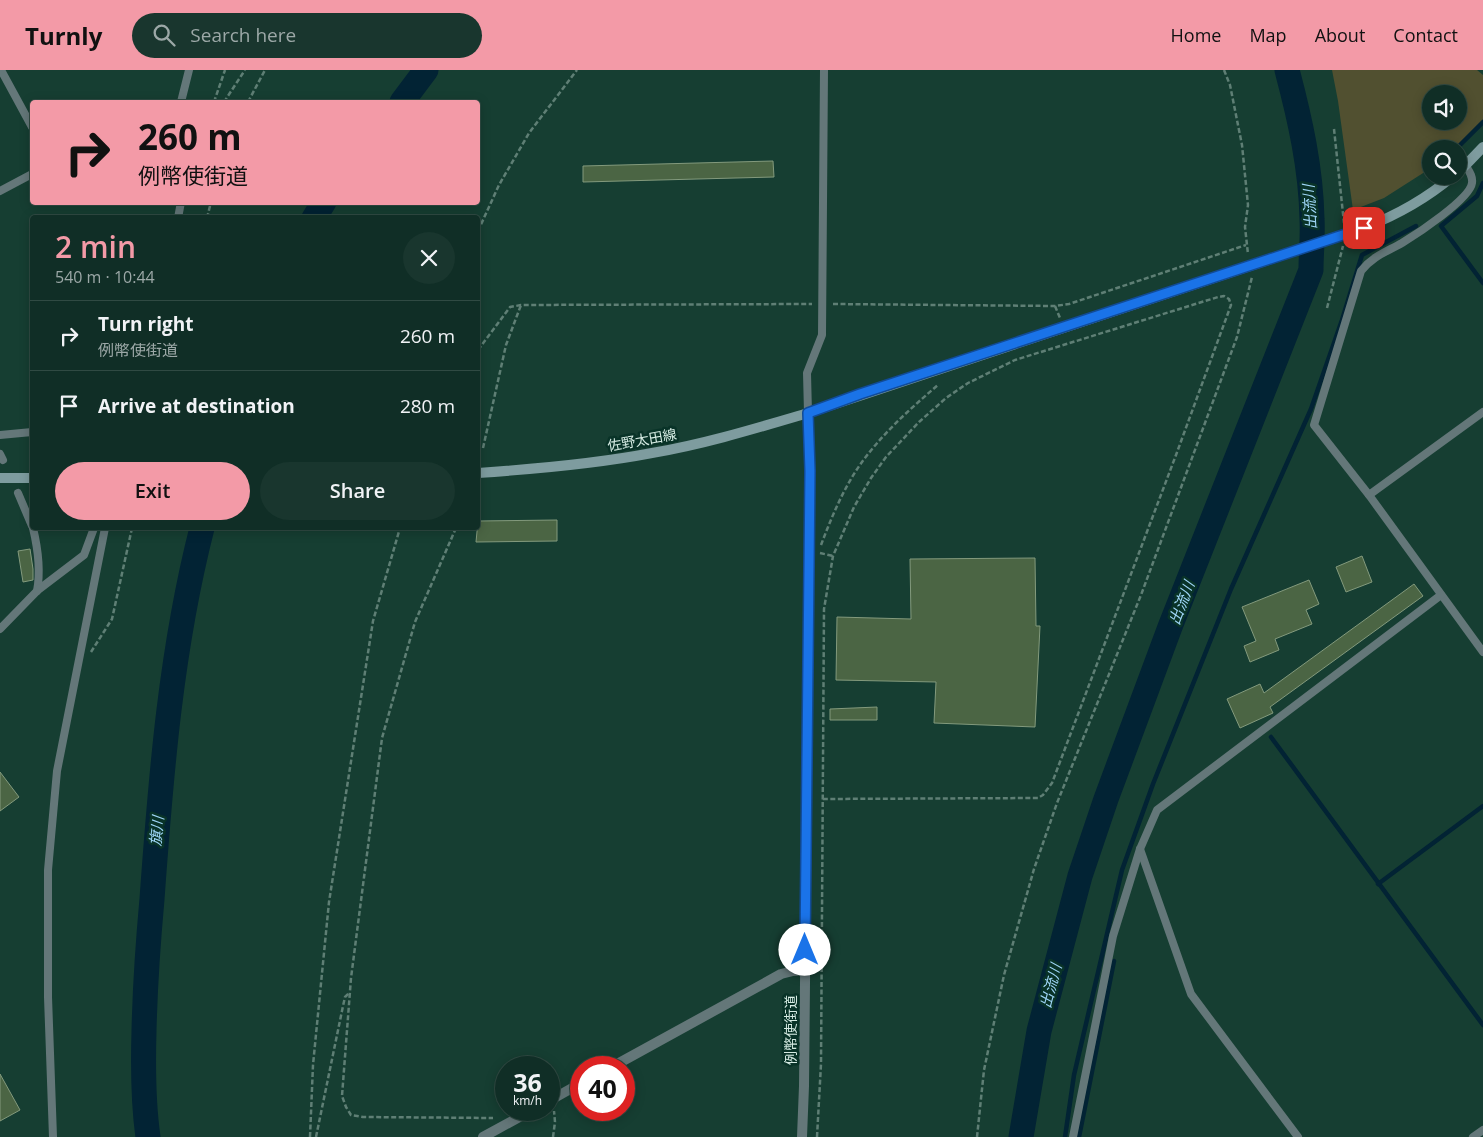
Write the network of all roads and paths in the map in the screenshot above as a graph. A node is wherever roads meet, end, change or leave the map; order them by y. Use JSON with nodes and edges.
{"nodes":[{"id":1,"x":1,"y":70,"type":"edge"},
{"id":2,"x":189,"y":70,"type":"edge"},
{"id":3,"x":226,"y":70,"type":"edge"},
{"id":4,"x":245,"y":70,"type":"edge"},
{"id":5,"x":266,"y":70,"type":"edge"},
{"id":6,"x":576,"y":70,"type":"edge"},
{"id":7,"x":824,"y":70,"type":"edge"},
{"id":8,"x":1224,"y":70,"type":"edge"},
{"id":9,"x":181,"y":100,"type":"edge"},
{"id":10,"x":215,"y":100,"type":"edge"},
{"id":11,"x":225,"y":100,"type":"edge"},
{"id":12,"x":249,"y":100,"type":"edge"},
{"id":13,"x":30,"y":123,"type":"edge"},
{"id":14,"x":1334,"y":129,"type":"dead end"},
{"id":15,"x":1483,"y":147,"type":"edge"},
{"id":16,"x":1467,"y":164,"type":"edge"},
{"id":17,"x":1467,"y":172,"type":"edge"},
{"id":18,"x":30,"y":175,"type":"edge"},
{"id":19,"x":1442,"y":185,"type":"edge"},
{"id":20,"x":0,"y":191,"type":"edge"},
{"id":21,"x":480,"y":227,"type":"edge"},
{"id":22,"x":1341,"y":237,"type":"junction"},
{"id":23,"x":1246,"y":245,"type":"junction"},
{"id":24,"x":1253,"y":265,"type":"junction"},
{"id":25,"x":823,"y":304,"type":"junction"},
{"id":26,"x":521,"y":305,"type":"junction"},
{"id":27,"x":1327,"y":308,"type":"dead end"},
{"id":28,"x":480,"y":347,"type":"edge"},
{"id":29,"x":938,"y":385,"type":"dead end"},
{"id":30,"x":1483,"y":412,"type":"edge"},
{"id":31,"x":808,"y":413,"type":"junction"},
{"id":32,"x":30,"y":432,"type":"edge"},
{"id":33,"x":0,"y":435,"type":"edge"},
{"id":34,"x":483,"y":448,"type":"dead end"},
{"id":35,"x":480,"y":473,"type":"edge"},
{"id":36,"x":0,"y":478,"type":"edge"},
{"id":37,"x":30,"y":478,"type":"edge"},
{"id":38,"x":18,"y":493,"type":"dead end"},
{"id":39,"x":1369,"y":495,"type":"junction"},
{"id":40,"x":30,"y":520,"type":"edge"},
{"id":41,"x":34,"y":530,"type":"edge"},
{"id":42,"x":93,"y":530,"type":"edge"},
{"id":43,"x":105,"y":530,"type":"edge"},
{"id":44,"x":132,"y":530,"type":"edge"},
{"id":45,"x":399,"y":530,"type":"edge"},
{"id":46,"x":455,"y":530,"type":"edge"},
{"id":47,"x":818,"y":553,"type":"dead end"},
{"id":48,"x":37,"y":591,"type":"junction"},
{"id":49,"x":1441,"y":595,"type":"junction"},
{"id":50,"x":0,"y":629,"type":"edge"},
{"id":51,"x":1483,"y":652,"type":"edge"},
{"id":52,"x":77,"y":668,"type":"junction"},
{"id":53,"x":822,"y":799,"type":"junction"},
{"id":54,"x":1140,"y":849,"type":"junction"},
{"id":55,"x":804,"y":970,"type":"junction"},
{"id":56,"x":350,"y":992,"type":"junction"},
{"id":57,"x":632,"y":1056,"type":"edge"},
{"id":58,"x":512,"y":1121,"type":"edge"},
{"id":59,"x":554,"y":1121,"type":"edge"},
{"id":60,"x":505,"y":1125,"type":"junction"},
{"id":61,"x":1483,"y":1130,"type":"edge"},
{"id":62,"x":53,"y":1137,"type":"edge"},
{"id":63,"x":310,"y":1137,"type":"edge"},
{"id":64,"x":316,"y":1137,"type":"edge"},
{"id":65,"x":483,"y":1137,"type":"edge"},
{"id":66,"x":553,"y":1137,"type":"edge"},
{"id":67,"x":802,"y":1137,"type":"edge"},
{"id":68,"x":817,"y":1137,"type":"edge"},
{"id":69,"x":977,"y":1137,"type":"edge"},
{"id":70,"x":1073,"y":1137,"type":"edge"},
{"id":71,"x":1298,"y":1137,"type":"edge"},
{"id":72,"x":1473,"y":1137,"type":"edge"}],
"edges":[{"from":1,"to":13,"type":"lane"},
{"from":2,"to":9,"type":"lane"},
{"from":3,"to":10,"type":"path"},
{"from":4,"to":11,"type":"path"},
{"from":5,"to":12,"type":"path"},
{"from":6,"to":21,"type":"path"},
{"from":7,"to":25,"type":"lane"},
{"from":8,"to":23,"type":"path"},
{"from":14,"to":22,"type":"path"},
{"from":15,"to":16,"type":"main road"},
{"from":17,"to":39,"type":"lane"},
{"from":18,"to":20,"type":"lane"},
{"from":19,"to":22,"type":"main road"},
{"from":22,"to":24,"type":"main road"},
{"from":22,"to":27,"type":"path"},
{"from":23,"to":24,"type":"path"},
{"from":23,"to":25,"type":"path"},
{"from":24,"to":31,"type":"main road"},
{"from":24,"to":69,"type":"path"},
{"from":25,"to":26,"type":"path"},
{"from":25,"to":31,"type":"lane"},
{"from":26,"to":28,"type":"path"},
{"from":26,"to":34,"type":"path"},
{"from":29,"to":47,"type":"path"},
{"from":30,"to":39,"type":"lane"},
{"from":31,"to":35,"type":"main road","name":"佐野太田線"},
{"from":31,"to":55,"type":"street","name":"例幣使街道"},
{"from":32,"to":33,"type":"lane"},
{"from":36,"to":37,"type":"main road"},
{"from":38,"to":40,"type":"lane"},
{"from":39,"to":49,"type":"lane"},
{"from":41,"to":48,"type":"lane"},
{"from":42,"to":48,"type":"lane"},
{"from":43,"to":52,"type":"lane"},
{"from":44,"to":52,"type":"path"},
{"from":45,"to":63,"type":"path"},
{"from":46,"to":56,"type":"path"},
{"from":48,"to":50,"type":"lane"},
{"from":49,"to":51,"type":"lane"},
{"from":49,"to":54,"type":"lane"},
{"from":52,"to":62,"type":"lane"},
{"from":53,"to":53,"type":"path"},
{"from":53,"to":68,"type":"path"},
{"from":54,"to":70,"type":"lane"},
{"from":54,"to":71,"type":"lane"},
{"from":55,"to":57,"type":"street"},
{"from":55,"to":67,"type":"street","name":"例幣使街道"},
{"from":56,"to":60,"type":"path"},
{"from":56,"to":64,"type":"path"},
{"from":58,"to":60,"type":"street"},
{"from":59,"to":66,"type":"path"},
{"from":60,"to":65,"type":"street"},
{"from":61,"to":72,"type":"lane"}]}
